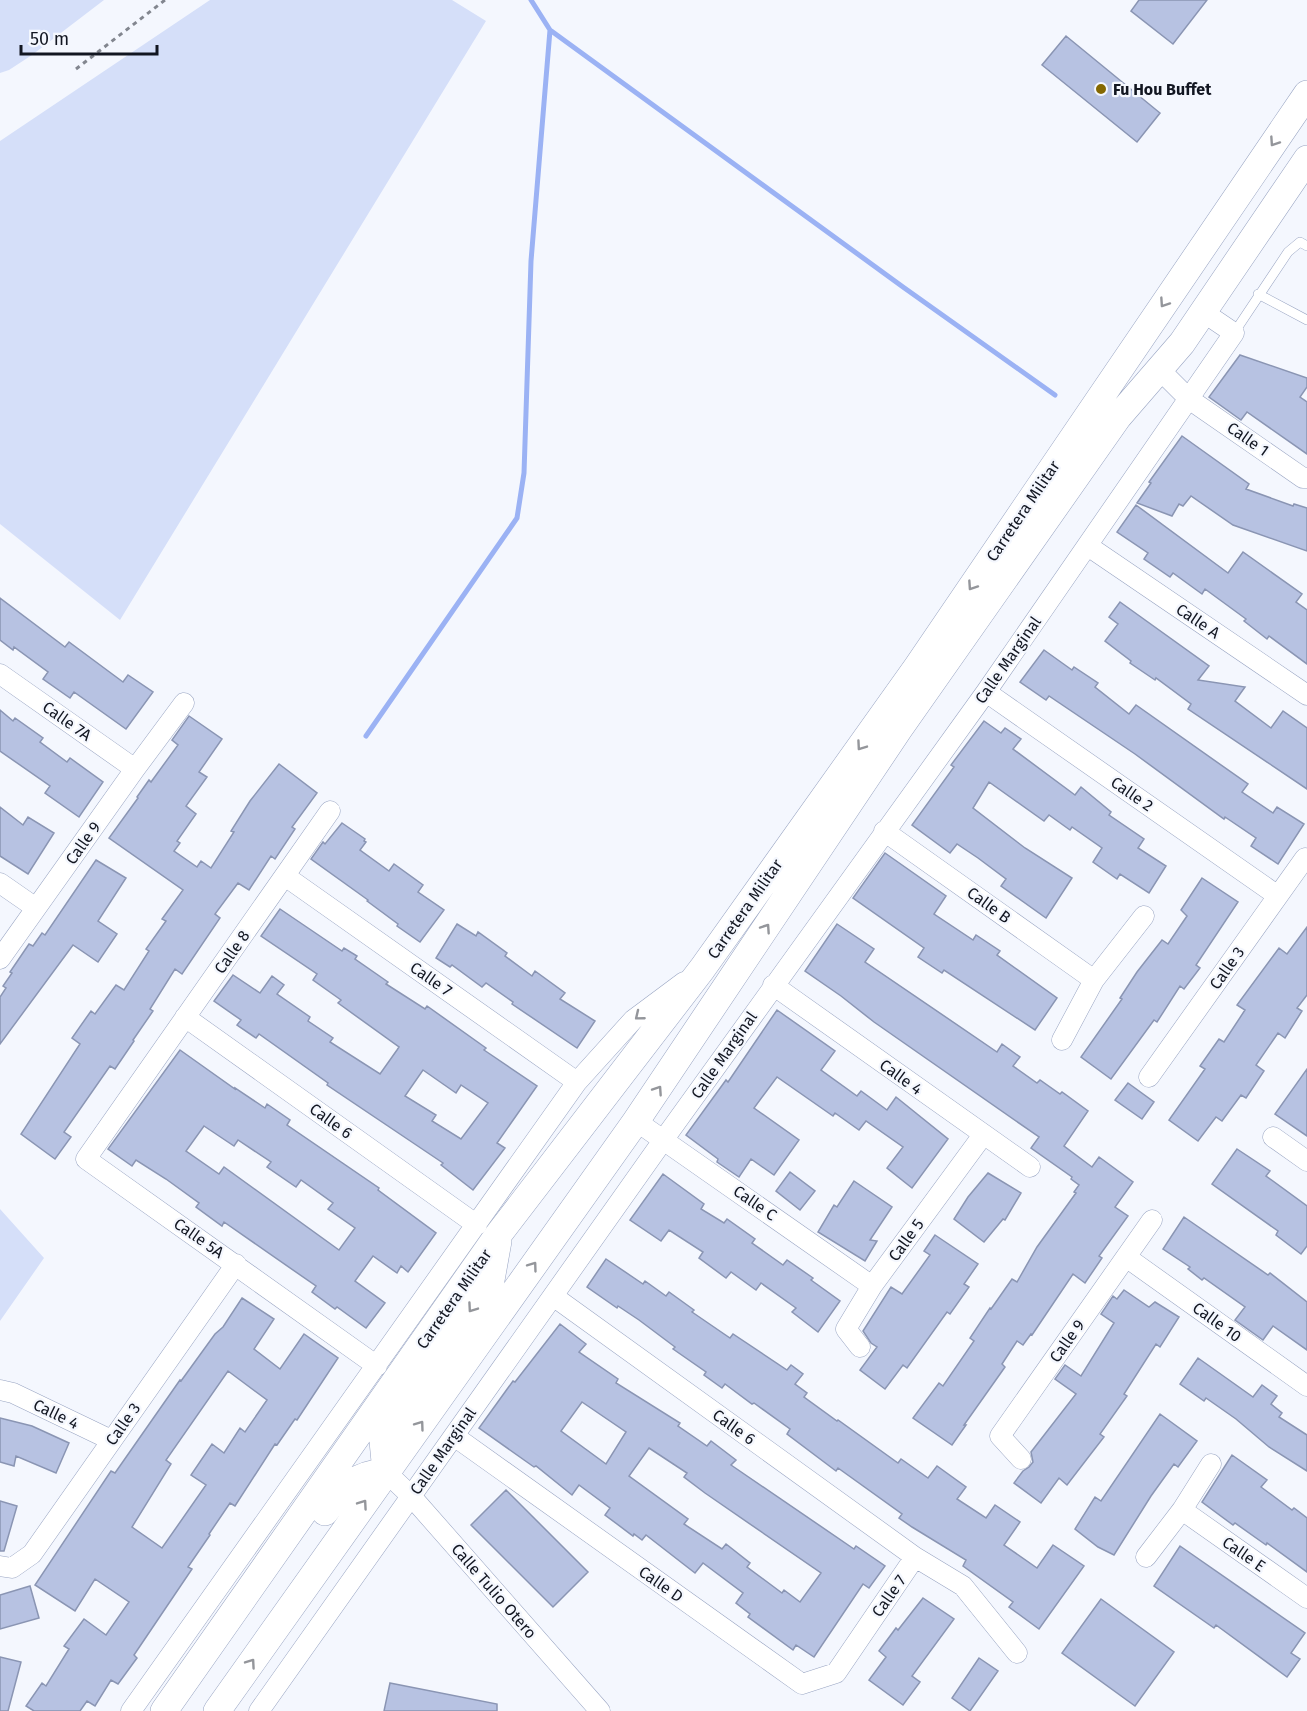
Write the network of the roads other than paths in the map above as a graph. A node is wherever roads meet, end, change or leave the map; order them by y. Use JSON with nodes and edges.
{"nodes":[{"id":1,"x":1307,"y":94,"type":"edge"},
{"id":2,"x":1307,"y":159,"type":"edge"},
{"id":3,"x":1307,"y":246,"type":"edge"},
{"id":4,"x":1258,"y":294,"type":"junction"},
{"id":5,"x":1203,"y":312,"type":"junction"},
{"id":6,"x":1307,"y":320,"type":"edge"},
{"id":7,"x":1234,"y":333,"type":"junction"},
{"id":8,"x":1159,"y":369,"type":"junction"},
{"id":9,"x":1189,"y":399,"type":"junction"},
{"id":10,"x":1307,"y":478,"type":"edge"},
{"id":11,"x":1088,"y":546,"type":"junction"},
{"id":12,"x":0,"y":674,"type":"edge"},
{"id":13,"x":986,"y":692,"type":"junction"},
{"id":14,"x":1307,"y":695,"type":"edge"},
{"id":15,"x":184,"y":703,"type":"dead end"},
{"id":16,"x":135,"y":769,"type":"junction"},
{"id":17,"x":330,"y":811,"type":"dead end"},
{"id":18,"x":884,"y":831,"type":"junction"},
{"id":19,"x":1305,"y":858,"type":"dead end"},
{"id":20,"x":285,"y":876,"type":"junction"},
{"id":21,"x":0,"y":883,"type":"edge"},
{"id":22,"x":1278,"y":896,"type":"junction"},
{"id":23,"x":36,"y":908,"type":"junction"},
{"id":24,"x":1144,"y":916,"type":"dead end"},
{"id":25,"x":0,"y":958,"type":"edge"},
{"id":26,"x":702,"y":969,"type":"junction"},
{"id":27,"x":1094,"y":980,"type":"junction"},
{"id":28,"x":774,"y":985,"type":"junction"},
{"id":29,"x":185,"y":1017,"type":"junction"},
{"id":30,"x":1062,"y":1040,"type":"dead end"},
{"id":31,"x":1149,"y":1077,"type":"dead end"},
{"id":32,"x":577,"y":1082,"type":"junction"},
{"id":33,"x":133,"y":1092,"type":"joint"},
{"id":34,"x":636,"y":1121,"type":"junction"},
{"id":35,"x":983,"y":1135,"type":"junction"},
{"id":36,"x":1273,"y":1137,"type":"dead end"},
{"id":37,"x":664,"y":1139,"type":"junction"},
{"id":38,"x":1307,"y":1161,"type":"edge"},
{"id":39,"x":1030,"y":1167,"type":"dead end"},
{"id":40,"x":1152,"y":1220,"type":"dead end"},
{"id":41,"x":488,"y":1230,"type":"junction"},
{"id":42,"x":1126,"y":1257,"type":"junction"},
{"id":43,"x":236,"y":1264,"type":"junction"},
{"id":44,"x":872,"y":1286,"type":"junction"},
{"id":45,"x":553,"y":1296,"type":"junction"},
{"id":46,"x":860,"y":1347,"type":"dead end"},
{"id":47,"x":378,"y":1366,"type":"junction"},
{"id":48,"x":1307,"y":1386,"type":"edge"},
{"id":49,"x":0,"y":1390,"type":"edge"},
{"id":50,"x":454,"y":1436,"type":"junction"},
{"id":51,"x":111,"y":1440,"type":"junction"},
{"id":52,"x":1021,"y":1459,"type":"dead end"},
{"id":53,"x":1211,"y":1464,"type":"dead end"},
{"id":54,"x":386,"y":1472,"type":"junction"},
{"id":55,"x":411,"y":1497,"type":"junction"},
{"id":56,"x":1182,"y":1510,"type":"junction"},
{"id":57,"x":915,"y":1557,"type":"junction"},
{"id":58,"x":1146,"y":1557,"type":"dead end"},
{"id":59,"x":0,"y":1566,"type":"edge"},
{"id":60,"x":1307,"y":1598,"type":"edge"},
{"id":61,"x":862,"y":1635,"type":"joint"},
{"id":62,"x":1017,"y":1653,"type":"dead end"},
{"id":63,"x":189,"y":1677,"type":"junction"},
{"id":64,"x":131,"y":1711,"type":"edge"},
{"id":65,"x":164,"y":1711,"type":"edge"},
{"id":66,"x":217,"y":1711,"type":"edge"},
{"id":67,"x":260,"y":1711,"type":"edge"},
{"id":68,"x":600,"y":1711,"type":"edge"}],
"edges":[{"from":1,"to":26,"type":"main road","name":"Carretera Militar","one_way":true},
{"from":2,"to":5,"type":"main road","name":"Carretera Militar"},
{"from":3,"to":4,"type":"lane"},
{"from":4,"to":6,"type":"lane"},
{"from":4,"to":7,"type":"lane"},
{"from":5,"to":7,"type":"street"},
{"from":5,"to":8,"type":"main road","name":"Carretera Militar"},
{"from":7,"to":9,"type":"street","name":"Calle Marginal"},
{"from":8,"to":9,"type":"street"},
{"from":34,"to":8,"type":"main road","name":"Carretera Militar","one_way":true},
{"from":9,"to":10,"type":"street","name":"Calle 1"},
{"from":9,"to":11,"type":"street","name":"Calle Marginal"},
{"from":11,"to":13,"type":"street","name":"Calle Marginal"},
{"from":11,"to":14,"type":"street","name":"Calle A"},
{"from":12,"to":16,"type":"street","name":"Calle 7A"},
{"from":13,"to":18,"type":"street","name":"Calle Marginal"},
{"from":13,"to":22,"type":"street","name":"Calle 2"},
{"from":15,"to":16,"type":"street","name":"Calle 9"},
{"from":16,"to":23,"type":"street","name":"Calle 9"},
{"from":17,"to":20,"type":"street","name":"Calle 8"},
{"from":18,"to":27,"type":"street","name":"Calle B"},
{"from":18,"to":28,"type":"street","name":"Calle Marginal"},
{"from":19,"to":22,"type":"street","name":"Calle 3"},
{"from":20,"to":29,"type":"street","name":"Calle 8"},
{"from":20,"to":32,"type":"street","name":"Calle 7"},
{"from":21,"to":23,"type":"street"},
{"from":22,"to":31,"type":"street","name":"Calle 3"},
{"from":23,"to":25,"type":"street","name":"Calle 9"},
{"from":24,"to":27,"type":"street"},
{"from":26,"to":32,"type":"street","one_way":true},
{"from":26,"to":41,"type":"main road","name":"Carretera Militar"},
{"from":27,"to":30,"type":"street"},
{"from":28,"to":35,"type":"street","name":"Calle 4"},
{"from":28,"to":37,"type":"street","name":"Calle Marginal"},
{"from":29,"to":33,"type":"street","name":"Calle 8"},
{"from":29,"to":41,"type":"street","name":"Calle 6"},
{"from":32,"to":41,"type":"street"},
{"from":33,"to":43,"type":"street","name":"Calle 5A"},
{"from":34,"to":37,"type":"street","name":"Calle C"},
{"from":54,"to":34,"type":"main road","name":"Carretera Militar","one_way":true},
{"from":35,"to":39,"type":"street","name":"Calle 4"},
{"from":35,"to":44,"type":"street","name":"Calle 5"},
{"from":36,"to":38,"type":"street"},
{"from":37,"to":44,"type":"street","name":"Calle C"},
{"from":37,"to":45,"type":"street","name":"Calle Marginal"},
{"from":40,"to":42,"type":"street","name":"Calle 9"},
{"from":41,"to":47,"type":"street"},
{"from":41,"to":54,"type":"main road","one_way":true},
{"from":41,"to":63,"type":"main road","name":"Carretera Militar"},
{"from":42,"to":48,"type":"street","name":"Calle 10"},
{"from":42,"to":52,"type":"street","name":"Calle 9"},
{"from":43,"to":47,"type":"street","name":"Calle 5A"},
{"from":43,"to":51,"type":"street","name":"Calle 3"},
{"from":44,"to":46,"type":"street","name":"Calle 5"},
{"from":45,"to":50,"type":"street","name":"Calle Marginal"},
{"from":45,"to":57,"type":"street","name":"Calle 6"},
{"from":47,"to":64,"type":"street"},
{"from":49,"to":51,"type":"street","name":"Calle 4"},
{"from":50,"to":55,"type":"street","name":"Calle Marginal"},
{"from":50,"to":61,"type":"street","name":"Calle D"},
{"from":51,"to":59,"type":"street","name":"Calle 3"},
{"from":53,"to":56,"type":"street"},
{"from":54,"to":55,"type":"street","name":"Calle Tulio Otero"},
{"from":54,"to":63,"type":"main road"},
{"from":66,"to":54,"type":"main road","name":"Carretera Militar","one_way":true},
{"from":55,"to":67,"type":"street","name":"Calle Marginal"},
{"from":55,"to":68,"type":"street","name":"Calle Tulio Otero"},
{"from":56,"to":58,"type":"street"},
{"from":56,"to":60,"type":"street","name":"Calle E"},
{"from":57,"to":61,"type":"street","name":"Calle 7"},
{"from":57,"to":62,"type":"street","name":"Calle 6"},
{"from":63,"to":65,"type":"main road","name":"Carretera Militar"}]}
